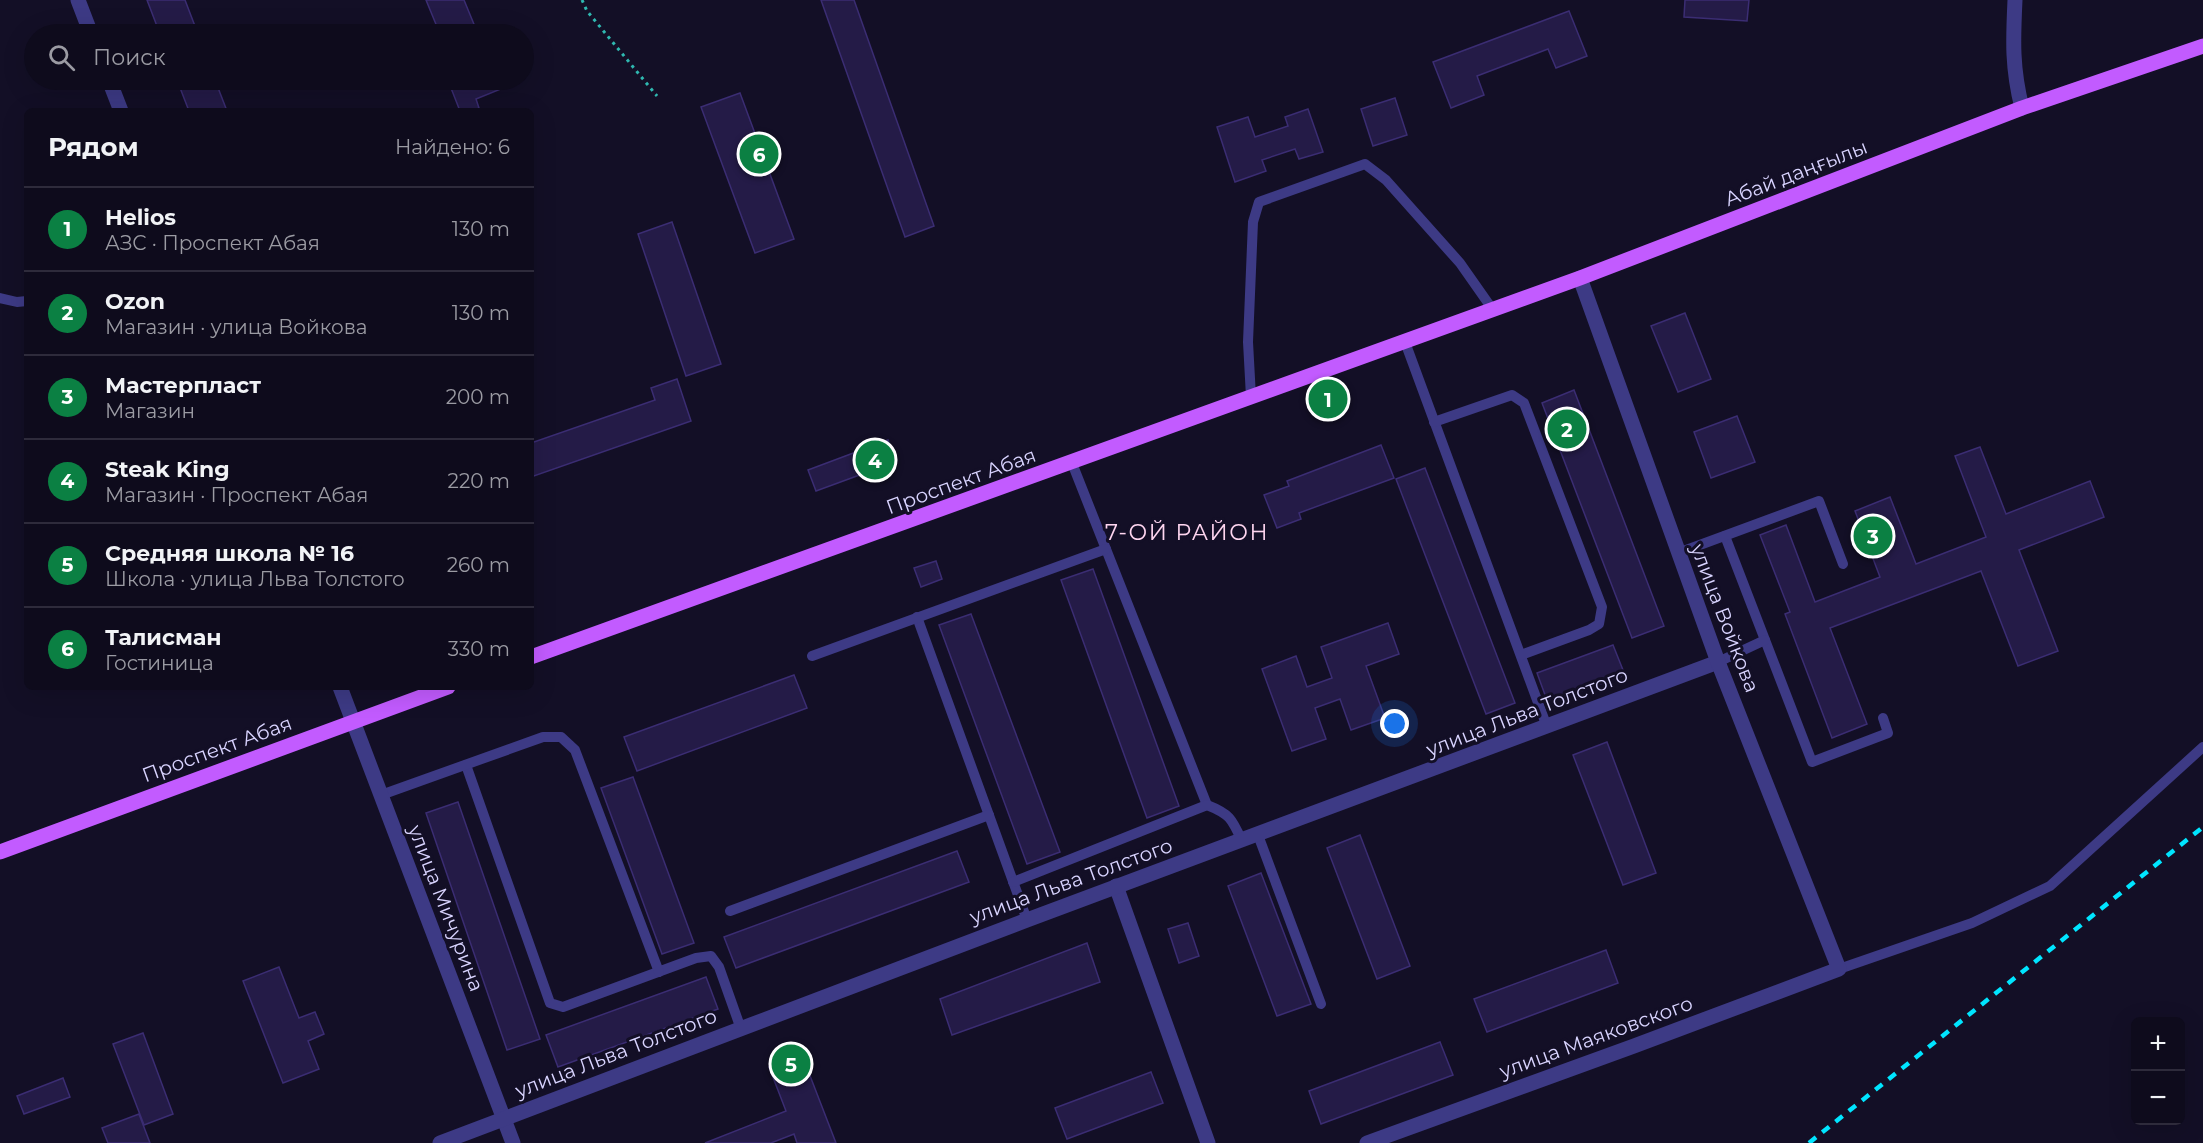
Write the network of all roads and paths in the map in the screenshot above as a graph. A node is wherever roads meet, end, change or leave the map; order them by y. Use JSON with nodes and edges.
{"nodes":[{"id":1,"x":78,"y":0,"type":"edge"},
{"id":2,"x":582,"y":0,"type":"edge"},
{"id":3,"x":2015,"y":0,"type":"edge"},
{"id":4,"x":88,"y":24,"type":"edge"},
{"id":5,"x":2203,"y":46,"type":"edge"},
{"id":6,"x":113,"y":90,"type":"edge"},
{"id":7,"x":657,"y":96,"type":"dead end"},
{"id":8,"x":120,"y":108,"type":"edge"},
{"id":9,"x":2022,"y":108,"type":"junction"},
{"id":10,"x":1580,"y":278,"type":"junction"},
{"id":11,"x":0,"y":298,"type":"edge"},
{"id":12,"x":24,"y":302,"type":"edge"},
{"id":13,"x":1493,"y":310,"type":"junction"},
{"id":14,"x":1405,"y":342,"type":"junction"},
{"id":15,"x":1251,"y":397,"type":"junction"},
{"id":16,"x":1434,"y":422,"type":"junction"},
{"id":17,"x":1072,"y":463,"type":"junction"},
{"id":18,"x":1725,"y":536,"type":"junction"},
{"id":19,"x":1106,"y":549,"type":"junction"},
{"id":20,"x":1678,"y":553,"type":"junction"},
{"id":21,"x":1843,"y":564,"type":"dead end"},
{"id":22,"x":917,"y":617,"type":"junction"},
{"id":23,"x":1765,"y":640,"type":"junction"},
{"id":24,"x":534,"y":656,"type":"edge"},
{"id":25,"x":812,"y":656,"type":"dead end"},
{"id":26,"x":1521,"y":656,"type":"junction"},
{"id":27,"x":1718,"y":662,"type":"junction"},
{"id":28,"x":341,"y":690,"type":"edge"},
{"id":29,"x":440,"y":690,"type":"edge"},
{"id":30,"x":1883,"y":718,"type":"dead end"},
{"id":31,"x":353,"y":722,"type":"junction"},
{"id":32,"x":1546,"y":727,"type":"junction"},
{"id":33,"x":2203,"y":747,"type":"edge"},
{"id":34,"x":466,"y":765,"type":"junction"},
{"id":35,"x":381,"y":795,"type":"junction"},
{"id":36,"x":1207,"y":805,"type":"junction"},
{"id":37,"x":989,"y":814,"type":"junction"},
{"id":38,"x":1258,"y":835,"type":"junction"},
{"id":39,"x":1242,"y":841,"type":"junction"},
{"id":40,"x":0,"y":852,"type":"edge"},
{"id":41,"x":1013,"y":882,"type":"junction"},
{"id":42,"x":1116,"y":886,"type":"junction"},
{"id":43,"x":730,"y":911,"type":"dead end"},
{"id":44,"x":1027,"y":920,"type":"junction"},
{"id":45,"x":1839,"y":969,"type":"junction"},
{"id":46,"x":659,"y":972,"type":"junction"},
{"id":47,"x":1321,"y":1004,"type":"dead end"},
{"id":48,"x":741,"y":1029,"type":"junction"},
{"id":49,"x":504,"y":1119,"type":"junction"},
{"id":50,"x":440,"y":1143,"type":"edge"},
{"id":51,"x":513,"y":1143,"type":"edge"},
{"id":52,"x":1208,"y":1143,"type":"edge"},
{"id":53,"x":1367,"y":1143,"type":"edge"}],
"edges":[{"from":1,"to":4,"type":"street"},
{"from":2,"to":7,"type":"path"},
{"from":3,"to":9,"type":"street"},
{"from":5,"to":9,"type":"main road","name":"Абай даңғылы"},
{"from":6,"to":8,"type":"street"},
{"from":9,"to":10,"type":"main road","name":"Абай даңғылы"},
{"from":10,"to":13,"type":"main road","name":"Абай даңғылы"},
{"from":10,"to":20,"type":"street","name":"улица Войкова"},
{"from":11,"to":12,"type":"lane"},
{"from":13,"to":14,"type":"main road","name":"Абай даңғылы"},
{"from":13,"to":15,"type":"lane"},
{"from":14,"to":15,"type":"main road","name":"Проспект Абая"},
{"from":14,"to":16,"type":"lane"},
{"from":15,"to":17,"type":"main road","name":"Проспект Абая"},
{"from":16,"to":26,"type":"lane"},
{"from":16,"to":26,"type":"lane"},
{"from":17,"to":19,"type":"lane"},
{"from":17,"to":24,"type":"main road","name":"Проспект Абая"},
{"from":18,"to":20,"type":"lane"},
{"from":18,"to":21,"type":"lane"},
{"from":18,"to":23,"type":"lane"},
{"from":19,"to":22,"type":"lane"},
{"from":19,"to":36,"type":"lane"},
{"from":20,"to":27,"type":"street","name":"улица Войкова"},
{"from":22,"to":25,"type":"lane"},
{"from":22,"to":37,"type":"lane"},
{"from":23,"to":27,"type":"lane"},
{"from":23,"to":30,"type":"lane"},
{"from":26,"to":32,"type":"lane"},
{"from":27,"to":32,"type":"street","name":"улица Льва Толстого"},
{"from":27,"to":45,"type":"street","name":"улица Войкова"},
{"from":28,"to":31,"type":"street","name":"улица Мичурина"},
{"from":29,"to":31,"type":"main road","name":"Проспект Абая"},
{"from":31,"to":35,"type":"street","name":"улица Мичурина"},
{"from":31,"to":40,"type":"main road","name":"Проспект Абая"},
{"from":32,"to":38,"type":"street","name":"улица Льва Толстого"},
{"from":33,"to":45,"type":"lane"},
{"from":34,"to":35,"type":"lane"},
{"from":34,"to":46,"type":"lane"},
{"from":34,"to":46,"type":"lane"},
{"from":35,"to":49,"type":"street","name":"улица Мичурина"},
{"from":36,"to":39,"type":"lane"},
{"from":36,"to":41,"type":"lane"},
{"from":37,"to":41,"type":"lane"},
{"from":37,"to":43,"type":"lane"},
{"from":38,"to":39,"type":"street","name":"улица Льва Толстого"},
{"from":38,"to":47,"type":"lane"},
{"from":39,"to":42,"type":"street","name":"улица Льва Толстого"},
{"from":41,"to":44,"type":"lane"},
{"from":42,"to":44,"type":"street","name":"улица Льва Толстого"},
{"from":42,"to":52,"type":"street"},
{"from":44,"to":48,"type":"street","name":"улица Льва Толстого"},
{"from":45,"to":53,"type":"street","name":"улица Маяковского"},
{"from":46,"to":48,"type":"lane"},
{"from":48,"to":49,"type":"street","name":"улица Льва Толстого"},
{"from":49,"to":50,"type":"street","name":"улица Льва Толстого"},
{"from":49,"to":51,"type":"street","name":"улица Мичурина"}]}
